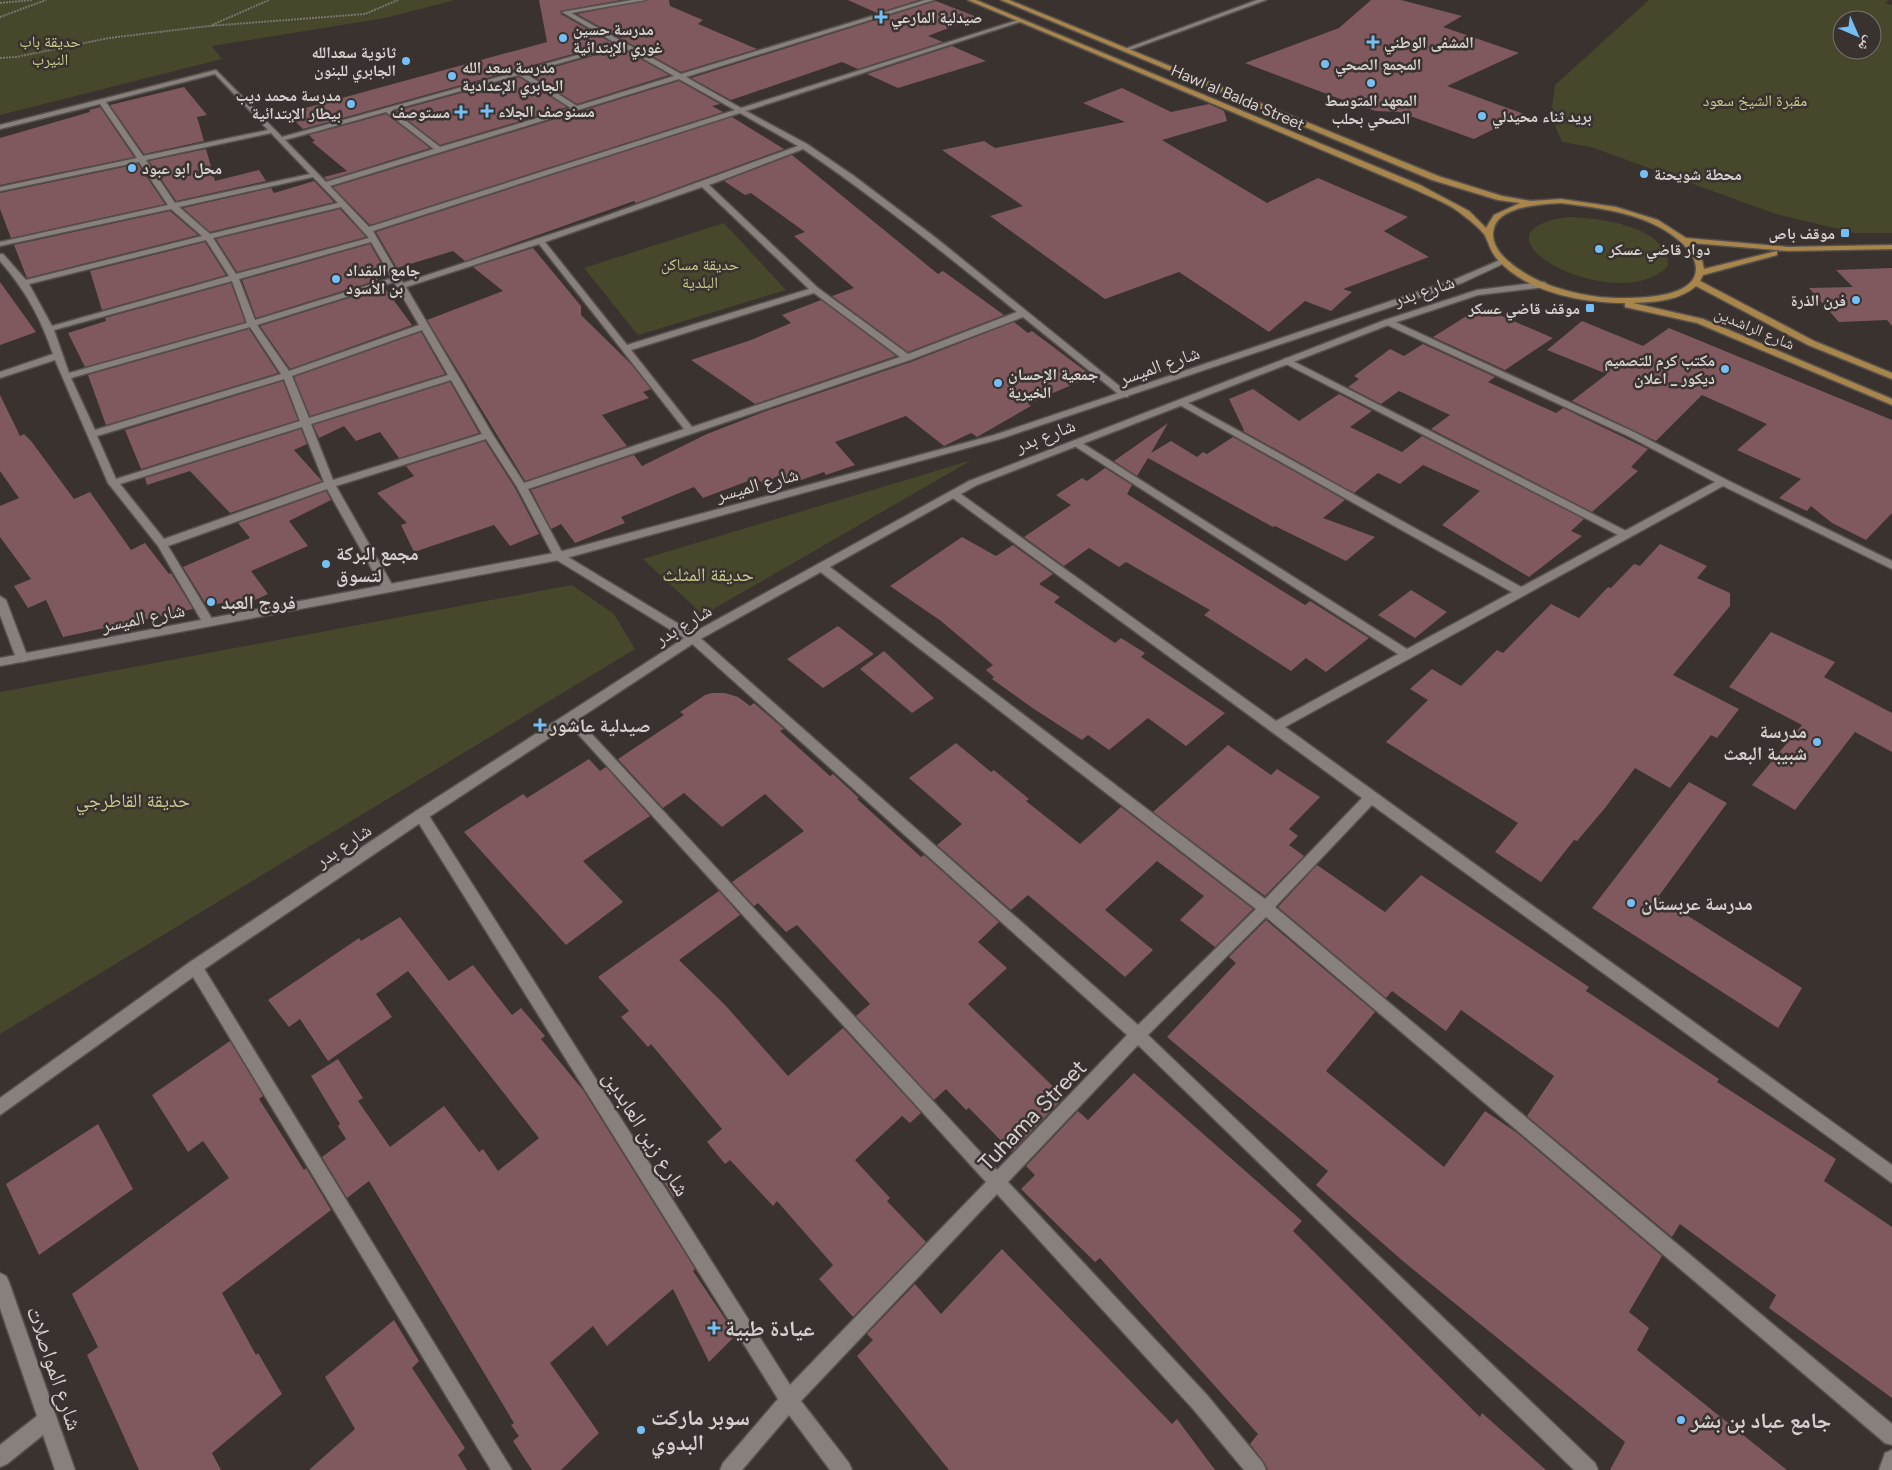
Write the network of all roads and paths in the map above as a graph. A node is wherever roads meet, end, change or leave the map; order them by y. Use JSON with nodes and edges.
{"nodes":[{"id":1,"x":32,"y":0,"type":"edge"},
{"id":2,"x":46,"y":0,"type":"edge"},
{"id":3,"x":269,"y":0,"type":"edge"},
{"id":4,"x":398,"y":0,"type":"edge"},
{"id":5,"x":643,"y":0,"type":"edge"},
{"id":6,"x":931,"y":0,"type":"edge"},
{"id":7,"x":971,"y":0,"type":"edge"},
{"id":8,"x":1004,"y":0,"type":"edge"},
{"id":9,"x":1263,"y":0,"type":"edge"},
{"id":10,"x":0,"y":3,"type":"edge"},
{"id":11,"x":0,"y":17,"type":"edge"},
{"id":12,"x":1020,"y":20,"type":"junction"},
{"id":13,"x":209,"y":26,"type":"junction"},
{"id":14,"x":622,"y":44,"type":"junction"},
{"id":15,"x":1125,"y":50,"type":"junction"},
{"id":16,"x":0,"y":58,"type":"edge"},
{"id":17,"x":521,"y":73,"type":"junction"},
{"id":18,"x":681,"y":76,"type":"junction"},
{"id":19,"x":102,"y":101,"type":"junction"},
{"id":20,"x":576,"y":108,"type":"junction"},
{"id":21,"x":388,"y":110,"type":"junction"},
{"id":22,"x":741,"y":110,"type":"junction"},
{"id":23,"x":0,"y":127,"type":"edge"},
{"id":24,"x":273,"y":132,"type":"junction"},
{"id":25,"x":280,"y":139,"type":"junction"},
{"id":26,"x":804,"y":146,"type":"junction"},
{"id":27,"x":439,"y":150,"type":"junction"},
{"id":28,"x":141,"y":159,"type":"junction"},
{"id":29,"x":314,"y":175,"type":"junction"},
{"id":30,"x":324,"y":185,"type":"junction"},
{"id":31,"x":704,"y":185,"type":"junction"},
{"id":32,"x":0,"y":189,"type":"edge"},
{"id":33,"x":1530,"y":203,"type":"junction"},
{"id":34,"x":342,"y":204,"type":"junction"},
{"id":35,"x":173,"y":206,"type":"junction"},
{"id":36,"x":368,"y":230,"type":"junction"},
{"id":37,"x":1487,"y":233,"type":"junction"},
{"id":38,"x":209,"y":238,"type":"junction"},
{"id":39,"x":373,"y":239,"type":"junction"},
{"id":40,"x":1684,"y":240,"type":"junction"},
{"id":41,"x":541,"y":242,"type":"junction"},
{"id":42,"x":0,"y":244,"type":"edge"},
{"id":43,"x":1892,"y":247,"type":"edge"},
{"id":44,"x":1788,"y":249,"type":"junction"},
{"id":45,"x":0,"y":256,"type":"edge"},
{"id":46,"x":1503,"y":262,"type":"junction"},
{"id":47,"x":1700,"y":273,"type":"junction"},
{"id":48,"x":235,"y":279,"type":"junction"},
{"id":49,"x":1695,"y":282,"type":"junction"},
{"id":50,"x":24,"y":283,"type":"junction"},
{"id":51,"x":398,"y":283,"type":"junction"},
{"id":52,"x":1543,"y":285,"type":"junction"},
{"id":53,"x":815,"y":290,"type":"junction"},
{"id":54,"x":1601,"y":300,"type":"junction"},
{"id":55,"x":1024,"y":313,"type":"junction"},
{"id":56,"x":1388,"y":322,"type":"junction"},
{"id":57,"x":252,"y":324,"type":"junction"},
{"id":58,"x":424,"y":326,"type":"junction"},
{"id":59,"x":49,"y":329,"type":"junction"},
{"id":60,"x":624,"y":350,"type":"junction"},
{"id":61,"x":58,"y":356,"type":"junction"},
{"id":62,"x":907,"y":358,"type":"junction"},
{"id":63,"x":1287,"y":361,"type":"junction"},
{"id":64,"x":0,"y":375,"type":"edge"},
{"id":65,"x":288,"y":375,"type":"junction"},
{"id":66,"x":453,"y":376,"type":"junction"},
{"id":67,"x":1892,"y":376,"type":"edge"},
{"id":68,"x":66,"y":377,"type":"junction"},
{"id":69,"x":1125,"y":395,"type":"junction"},
{"id":70,"x":1181,"y":402,"type":"junction"},
{"id":71,"x":1892,"y":402,"type":"edge"},
{"id":72,"x":306,"y":424,"type":"junction"},
{"id":73,"x":691,"y":432,"type":"junction"},
{"id":74,"x":93,"y":434,"type":"junction"},
{"id":75,"x":488,"y":435,"type":"junction"},
{"id":76,"x":1076,"y":443,"type":"junction"},
{"id":77,"x":1723,"y":482,"type":"junction"},
{"id":78,"x":113,"y":483,"type":"junction"},
{"id":79,"x":330,"y":484,"type":"junction"},
{"id":80,"x":522,"y":488,"type":"junction"},
{"id":81,"x":954,"y":494,"type":"junction"},
{"id":82,"x":1626,"y":535,"type":"junction"},
{"id":83,"x":162,"y":544,"type":"junction"},
{"id":84,"x":559,"y":556,"type":"junction"},
{"id":85,"x":1892,"y":565,"type":"edge"},
{"id":86,"x":822,"y":567,"type":"junction"},
{"id":87,"x":388,"y":588,"type":"junction"},
{"id":88,"x":1521,"y":592,"type":"junction"},
{"id":89,"x":0,"y":600,"type":"edge"},
{"id":90,"x":208,"y":622,"type":"junction"},
{"id":91,"x":693,"y":638,"type":"junction"},
{"id":92,"x":1406,"y":654,"type":"junction"},
{"id":93,"x":22,"y":658,"type":"junction"},
{"id":94,"x":0,"y":662,"type":"edge"},
{"id":95,"x":571,"y":719,"type":"junction"},
{"id":96,"x":1275,"y":728,"type":"junction"},
{"id":97,"x":1372,"y":796,"type":"junction"},
{"id":98,"x":421,"y":815,"type":"junction"},
{"id":99,"x":1266,"y":908,"type":"junction"},
{"id":100,"x":195,"y":967,"type":"junction"},
{"id":101,"x":1138,"y":1035,"type":"junction"},
{"id":102,"x":0,"y":1107,"type":"edge"},
{"id":103,"x":1892,"y":1175,"type":"edge"},
{"id":104,"x":999,"y":1182,"type":"junction"},
{"id":105,"x":0,"y":1282,"type":"edge"},
{"id":106,"x":789,"y":1400,"type":"junction"},
{"id":107,"x":47,"y":1420,"type":"junction"},
{"id":108,"x":1892,"y":1436,"type":"edge"},
{"id":109,"x":0,"y":1457,"type":"edge"},
{"id":110,"x":1892,"y":1460,"type":"edge"},
{"id":111,"x":65,"y":1470,"type":"edge"},
{"id":112,"x":502,"y":1470,"type":"edge"},
{"id":113,"x":730,"y":1470,"type":"edge"},
{"id":114,"x":842,"y":1470,"type":"edge"},
{"id":115,"x":1256,"y":1470,"type":"edge"},
{"id":116,"x":1588,"y":1470,"type":"edge"},
{"id":117,"x":1888,"y":1470,"type":"edge"}],
"edges":[{"from":1,"to":10,"type":"path"},
{"from":2,"to":11,"type":"path"},
{"from":3,"to":13,"type":"path"},
{"from":4,"to":13,"type":"path"},
{"from":5,"to":14,"type":"street"},
{"from":6,"to":18,"type":"street"},
{"from":7,"to":12,"type":"main road","name":"Hawl al Balda Street"},
{"from":8,"to":15,"type":"main road","name":"Hawl al Balda Street"},
{"from":9,"to":15,"type":"street"},
{"from":12,"to":22,"type":"street"},
{"from":12,"to":37,"type":"main road","name":"Hawl al Balda Street"},
{"from":13,"to":16,"type":"path"},
{"from":14,"to":17,"type":"street"},
{"from":14,"to":18,"type":"street"},
{"from":15,"to":33,"type":"main road","name":"Hawl al Balda Street"},
{"from":17,"to":20,"type":"street"},
{"from":17,"to":21,"type":"street"},
{"from":18,"to":20,"type":"street"},
{"from":18,"to":22,"type":"street"},
{"from":19,"to":23,"type":"street"},
{"from":19,"to":24,"type":"street"},
{"from":19,"to":28,"type":"street"},
{"from":20,"to":27,"type":"street"},
{"from":21,"to":25,"type":"street"},
{"from":21,"to":27,"type":"street"},
{"from":22,"to":26,"type":"street"},
{"from":22,"to":36,"type":"street"},
{"from":24,"to":25,"type":"street"},
{"from":24,"to":28,"type":"street"},
{"from":25,"to":29,"type":"street"},
{"from":26,"to":31,"type":"street"},
{"from":26,"to":55,"type":"street"},
{"from":27,"to":30,"type":"street"},
{"from":28,"to":32,"type":"street"},
{"from":28,"to":35,"type":"street"},
{"from":29,"to":30,"type":"street"},
{"from":29,"to":35,"type":"street"},
{"from":30,"to":34,"type":"street"},
{"from":31,"to":41,"type":"street"},
{"from":31,"to":53,"type":"street"},
{"from":33,"to":37,"type":"main road"},
{"from":33,"to":40,"type":"main road"},
{"from":34,"to":36,"type":"street"},
{"from":34,"to":38,"type":"street"},
{"from":35,"to":38,"type":"street"},
{"from":35,"to":42,"type":"street"},
{"from":36,"to":39,"type":"street"},
{"from":37,"to":46,"type":"main road"},
{"from":38,"to":48,"type":"street"},
{"from":38,"to":50,"type":"street"},
{"from":39,"to":48,"type":"street"},
{"from":39,"to":51,"type":"street"},
{"from":40,"to":44,"type":"main road"},
{"from":40,"to":47,"type":"main road"},
{"from":41,"to":51,"type":"street"},
{"from":41,"to":60,"type":"street"},
{"from":43,"to":44,"type":"main road"},
{"from":44,"to":47,"type":"main road"},
{"from":45,"to":50,"type":"street"},
{"from":46,"to":52,"type":"main road"},
{"from":46,"to":69,"type":"street","name":"شارع الميسر"},
{"from":47,"to":49,"type":"main road"},
{"from":48,"to":57,"type":"street"},
{"from":48,"to":59,"type":"street"},
{"from":49,"to":54,"type":"main road"},
{"from":49,"to":67,"type":"main road","name":"شارع الراشدين"},
{"from":50,"to":59,"type":"street"},
{"from":51,"to":57,"type":"street"},
{"from":51,"to":58,"type":"street"},
{"from":52,"to":54,"type":"main road"},
{"from":52,"to":56,"type":"street","name":"شارع بدر"},
{"from":53,"to":60,"type":"street"},
{"from":53,"to":62,"type":"street"},
{"from":54,"to":71,"type":"main road","name":"شارع الراشدين"},
{"from":55,"to":62,"type":"street"},
{"from":55,"to":69,"type":"street"},
{"from":56,"to":63,"type":"street","name":"شارع بدر"},
{"from":56,"to":77,"type":"street"},
{"from":57,"to":65,"type":"street"},
{"from":57,"to":68,"type":"street"},
{"from":58,"to":65,"type":"street"},
{"from":58,"to":66,"type":"street"},
{"from":59,"to":61,"type":"street"},
{"from":60,"to":73,"type":"street"},
{"from":61,"to":64,"type":"street"},
{"from":61,"to":68,"type":"street"},
{"from":62,"to":73,"type":"street"},
{"from":63,"to":70,"type":"street","name":"شارع بدر"},
{"from":63,"to":82,"type":"street"},
{"from":65,"to":72,"type":"street"},
{"from":65,"to":74,"type":"street"},
{"from":66,"to":72,"type":"street"},
{"from":66,"to":75,"type":"street"},
{"from":68,"to":74,"type":"street"},
{"from":69,"to":84,"type":"street","name":"شارع الميسر"},
{"from":70,"to":76,"type":"street","name":"شارع بدر"},
{"from":70,"to":88,"type":"street"},
{"from":72,"to":78,"type":"street"},
{"from":72,"to":79,"type":"street"},
{"from":73,"to":80,"type":"street"},
{"from":74,"to":78,"type":"street"},
{"from":75,"to":79,"type":"street"},
{"from":75,"to":80,"type":"street"},
{"from":76,"to":81,"type":"street","name":"شارع بدر"},
{"from":76,"to":92,"type":"street"},
{"from":77,"to":82,"type":"street"},
{"from":77,"to":85,"type":"street"},
{"from":78,"to":83,"type":"street"},
{"from":79,"to":83,"type":"street"},
{"from":79,"to":87,"type":"street"},
{"from":80,"to":84,"type":"street"},
{"from":81,"to":86,"type":"street","name":"شارع بدر"},
{"from":81,"to":96,"type":"street"},
{"from":82,"to":88,"type":"street"},
{"from":83,"to":90,"type":"street"},
{"from":84,"to":87,"type":"street","name":"شارع الميسر"},
{"from":84,"to":91,"type":"street"},
{"from":86,"to":91,"type":"street","name":"شارع بدر"},
{"from":86,"to":99,"type":"street"},
{"from":87,"to":90,"type":"street","name":"شارع الميسر"},
{"from":88,"to":92,"type":"street"},
{"from":89,"to":93,"type":"street"},
{"from":90,"to":93,"type":"street","name":"شارع الميسر"},
{"from":91,"to":95,"type":"street","name":"شارع بدر"},
{"from":91,"to":101,"type":"street"},
{"from":92,"to":96,"type":"street"},
{"from":93,"to":94,"type":"street","name":"شارع الميسر"},
{"from":95,"to":98,"type":"street","name":"شارع بدر"},
{"from":95,"to":104,"type":"street"},
{"from":96,"to":97,"type":"street"},
{"from":97,"to":99,"type":"street","name":"Tuhama Street"},
{"from":97,"to":103,"type":"street"},
{"from":98,"to":100,"type":"street","name":"شارع بدر"},
{"from":98,"to":106,"type":"street","name":"شارع زين العابدين"},
{"from":99,"to":101,"type":"street","name":"Tuhama Street"},
{"from":99,"to":108,"type":"street"},
{"from":100,"to":102,"type":"street","name":"شارع بدر"},
{"from":100,"to":112,"type":"street"},
{"from":101,"to":104,"type":"street","name":"Tuhama Street"},
{"from":101,"to":116,"type":"street"},
{"from":104,"to":106,"type":"street","name":"Tuhama Street"},
{"from":104,"to":115,"type":"street"},
{"from":105,"to":107,"type":"street","name":"شارع المواصلات"},
{"from":106,"to":113,"type":"street","name":"Tuhama Street"},
{"from":106,"to":114,"type":"street","name":"شارع زين العابدين"},
{"from":107,"to":109,"type":"street"},
{"from":107,"to":111,"type":"street","name":"شارع المواصلات"},
{"from":110,"to":117,"type":"street"}]}
